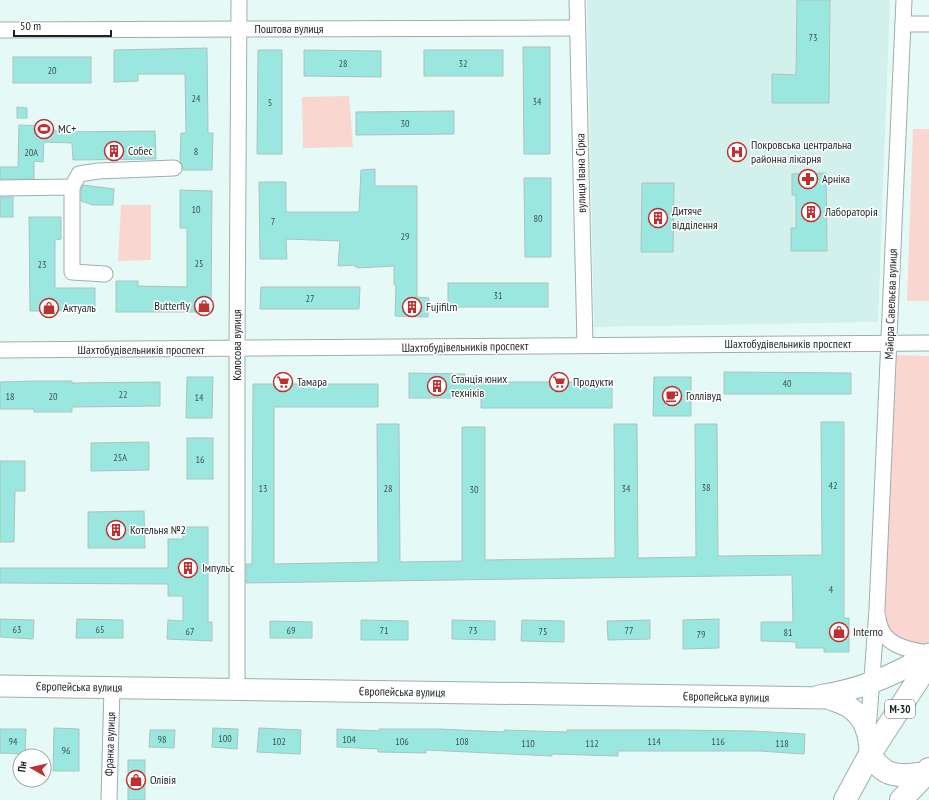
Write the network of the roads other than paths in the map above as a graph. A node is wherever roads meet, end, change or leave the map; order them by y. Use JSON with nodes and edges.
{"nodes":[{"id":1,"x":240,"y":0,"type":"edge"},
{"id":2,"x":576,"y":0,"type":"edge"},
{"id":3,"x":904,"y":0,"type":"edge"},
{"id":4,"x":903,"y":24,"type":"junction"},
{"id":5,"x":929,"y":24,"type":"edge"},
{"id":6,"x":577,"y":28,"type":"junction"},
{"id":7,"x":240,"y":29,"type":"junction"},
{"id":8,"x":0,"y":30,"type":"edge"},
{"id":9,"x":174,"y":168,"type":"dead end"},
{"id":10,"x":72,"y":187,"type":"junction"},
{"id":11,"x":0,"y":188,"type":"edge"},
{"id":12,"x":105,"y":274,"type":"dead end"},
{"id":13,"x":889,"y":343,"type":"junction"},
{"id":14,"x":929,"y":343,"type":"edge"},
{"id":15,"x":585,"y":345,"type":"junction"},
{"id":16,"x":0,"y":350,"type":"edge"},
{"id":17,"x":237,"y":350,"type":"junction"},
{"id":18,"x":877,"y":609,"type":"junction"},
{"id":19,"x":929,"y":654,"type":"edge"},
{"id":20,"x":929,"y":663,"type":"edge"},
{"id":21,"x":871,"y":682,"type":"junction"},
{"id":22,"x":0,"y":686,"type":"edge"},
{"id":23,"x":112,"y":688,"type":"junction"},
{"id":24,"x":237,"y":689,"type":"junction"},
{"id":25,"x":805,"y":699,"type":"junction"},
{"id":26,"x":867,"y":729,"type":"junction"},
{"id":27,"x":870,"y":754,"type":"junction"},
{"id":28,"x":928,"y":772,"type":"edge"},
{"id":29,"x":109,"y":800,"type":"edge"},
{"id":30,"x":845,"y":800,"type":"edge"},
{"id":31,"x":901,"y":800,"type":"edge"}],
"edges":[{"from":1,"to":7,"type":"street","name":"Колосова вулиця"},
{"from":2,"to":6,"type":"street","name":"вулиця Івана Сірка"},
{"from":3,"to":4,"type":"street","name":"Майора Савельєва вулиця"},
{"from":4,"to":5,"type":"street"},
{"from":4,"to":13,"type":"street","name":"Майора Савельєва вулиця"},
{"from":6,"to":7,"type":"street","name":"Поштова вулиця"},
{"from":6,"to":15,"type":"street","name":"вулиця Івана Сірка"},
{"from":7,"to":8,"type":"street","name":"Поштова вулиця"},
{"from":7,"to":17,"type":"street","name":"Колосова вулиця"},
{"from":9,"to":10,"type":"street"},
{"from":10,"to":11,"type":"street"},
{"from":10,"to":12,"type":"street"},
{"from":13,"to":14,"type":"street","name":"Шахтобудівельників проспект"},
{"from":13,"to":15,"type":"street","name":"Шахтобудівельників проспект"},
{"from":13,"to":18,"type":"street","name":"Майора Савельєва вулиця"},
{"from":15,"to":17,"type":"street","name":"Шахтобудівельників проспект"},
{"from":16,"to":17,"type":"street","name":"Шахтобудівельників проспект"},
{"from":17,"to":24,"type":"street","name":"Колосова вулиця"},
{"from":18,"to":19,"type":"street","name":"Майора Савельєва вулиця"},
{"from":18,"to":21,"type":"street","name":"Майора Савельєва вулиця"},
{"from":19,"to":21,"type":"street","name":"Європейська вулиця"},
{"from":20,"to":27,"type":"highway","number":"М-30"},
{"from":21,"to":25,"type":"street","name":"Європейська вулиця"},
{"from":21,"to":26,"type":"street","name":"Майора Савельєва вулиця"},
{"from":22,"to":23,"type":"street","name":"Європейська вулиця"},
{"from":23,"to":24,"type":"street","name":"Європейська вулиця"},
{"from":23,"to":29,"type":"street","name":"Франка вулиця"},
{"from":24,"to":25,"type":"street","name":"Європейська вулиця"},
{"from":25,"to":26,"type":"street","name":"Європейська вулиця"},
{"from":26,"to":27,"type":"street","name":"Європейська вулиця"},
{"from":27,"to":28,"type":"highway"},
{"from":27,"to":30,"type":"highway","number":"М-30"},
{"from":28,"to":31,"type":"highway"}]}
